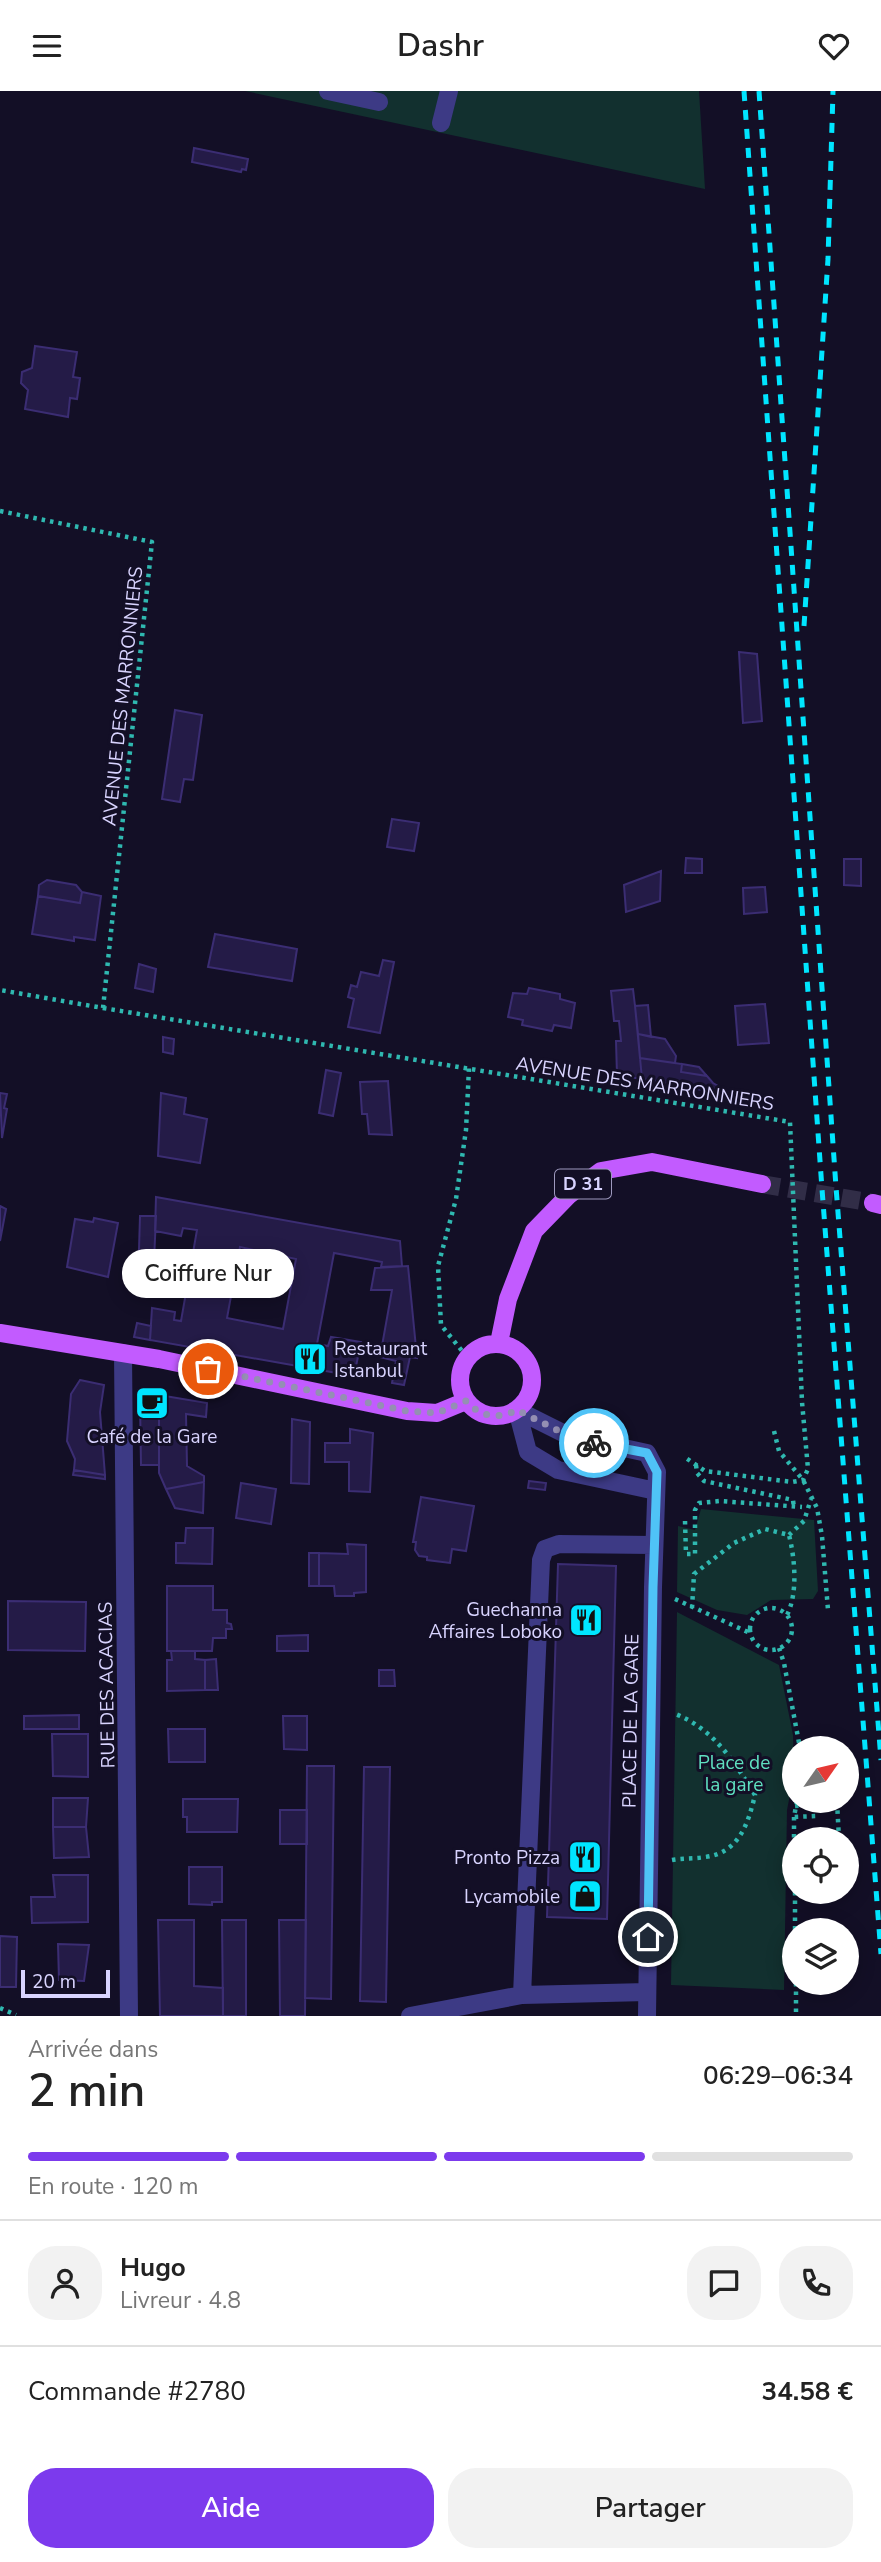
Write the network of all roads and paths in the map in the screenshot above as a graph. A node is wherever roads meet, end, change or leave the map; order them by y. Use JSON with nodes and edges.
{"nodes":[{"id":1,"x":328,"y":91,"type":"edge"},
{"id":2,"x":449,"y":91,"type":"edge"},
{"id":3,"x":379,"y":102,"type":"dead end"},
{"id":4,"x":441,"y":123,"type":"dead end"},
{"id":5,"x":0,"y":511,"type":"edge"},
{"id":6,"x":0,"y":990,"type":"edge"},
{"id":7,"x":103,"y":1008,"type":"junction"},
{"id":8,"x":469,"y":1068,"type":"junction"},
{"id":9,"x":762,"y":1184,"type":"tunnel mouth"},
{"id":10,"x":0,"y":1333,"type":"edge"},
{"id":11,"x":499,"y":1343,"type":"junction"},
{"id":12,"x":123,"y":1353,"type":"junction"},
{"id":13,"x":467,"y":1357,"type":"junction"},
{"id":14,"x":466,"y":1401,"type":"junction"},
{"id":15,"x":517,"y":1410,"type":"junction"},
{"id":16,"x":774,"y":1431,"type":"dead end"},
{"id":17,"x":686,"y":1458,"type":"dead end"},
{"id":18,"x":696,"y":1465,"type":"junction"},
{"id":19,"x":803,"y":1480,"type":"junction"},
{"id":20,"x":656,"y":1491,"type":"junction"},
{"id":21,"x":811,"y":1498,"type":"junction"},
{"id":22,"x":802,"y":1507,"type":"dead end"},
{"id":23,"x":794,"y":1508,"type":"junction"},
{"id":24,"x":695,"y":1522,"type":"junction"},
{"id":25,"x":789,"y":1535,"type":"junction"},
{"id":26,"x":654,"y":1545,"type":"junction"},
{"id":27,"x":653,"y":1587,"type":"junction"},
{"id":28,"x":692,"y":1608,"type":"junction"},
{"id":29,"x":828,"y":1610,"type":"dead end"},
{"id":30,"x":787,"y":1615,"type":"junction"},
{"id":31,"x":751,"y":1633,"type":"junction"},
{"id":32,"x":779,"y":1648,"type":"junction"},
{"id":33,"x":651,"y":1710,"type":"junction"},
{"id":34,"x":798,"y":1736,"type":"edge"},
{"id":35,"x":795,"y":1813,"type":"edge"},
{"id":36,"x":817,"y":1816,"type":"dead end"},
{"id":37,"x":794,"y":1817,"type":"junction"},
{"id":38,"x":794,"y":1827,"type":"edge"},
{"id":39,"x":649,"y":1860,"type":"junction"},
{"id":40,"x":647,"y":1992,"type":"junction"},
{"id":41,"x":522,"y":1995,"type":"junction"},
{"id":42,"x":796,"y":1995,"type":"edge"},
{"id":43,"x":0,"y":2008,"type":"edge"},
{"id":44,"x":16,"y":2015,"type":"edge"},
{"id":45,"x":129,"y":2016,"type":"edge"},
{"id":46,"x":410,"y":2016,"type":"edge"},
{"id":47,"x":647,"y":2016,"type":"edge"},
{"id":48,"x":796,"y":2016,"type":"edge"}],
"edges":[{"from":1,"to":3,"type":"street"},
{"from":2,"to":4,"type":"street"},
{"from":5,"to":7,"type":"path","name":"AVENUE DES MARRONNIERS"},
{"from":6,"to":7,"type":"path","name":"AVENUE DES MARRONNIERS"},
{"from":7,"to":8,"type":"path","name":"AVENUE DES MARRONNIERS"},
{"from":8,"to":13,"type":"path"},
{"from":8,"to":19,"type":"path","name":"AVENUE DES MARRONNIERS"},
{"from":9,"to":11,"type":"main road","number":"D 31"},
{"from":10,"to":12,"type":"main road"},
{"from":11,"to":13,"type":"main road"},
{"from":11,"to":15,"type":"main road"},
{"from":12,"to":14,"type":"main road"},
{"from":12,"to":45,"type":"street","name":"RUE DES ACACIAS"},
{"from":13,"to":14,"type":"main road"},
{"from":14,"to":15,"type":"main road"},
{"from":15,"to":20,"type":"street","name":"PLACE DE LA GARE"},
{"from":15,"to":20,"type":"street"},
{"from":16,"to":19,"type":"path"},
{"from":17,"to":18,"type":"path"},
{"from":18,"to":19,"type":"path"},
{"from":18,"to":23,"type":"path"},
{"from":19,"to":21,"type":"path"},
{"from":20,"to":26,"type":"street","name":"PLACE DE LA GARE"},
{"from":21,"to":25,"type":"path"},
{"from":21,"to":29,"type":"path"},
{"from":22,"to":23,"type":"path"},
{"from":23,"to":24,"type":"path"},
{"from":24,"to":24,"type":"path"},
{"from":25,"to":28,"type":"path"},
{"from":25,"to":30,"type":"path"},
{"from":26,"to":27,"type":"street","name":"PLACE DE LA GARE"},
{"from":26,"to":41,"type":"street"},
{"from":27,"to":28,"type":"path"},
{"from":27,"to":33,"type":"street","name":"PLACE DE LA GARE"},
{"from":28,"to":31,"type":"path"},
{"from":30,"to":31,"type":"path"},
{"from":30,"to":32,"type":"path"},
{"from":31,"to":32,"type":"path"},
{"from":32,"to":34,"type":"path"},
{"from":33,"to":39,"type":"street","name":"PLACE DE LA GARE"},
{"from":33,"to":39,"type":"path"},
{"from":35,"to":37,"type":"path"},
{"from":36,"to":37,"type":"path"},
{"from":37,"to":38,"type":"path"},
{"from":39,"to":40,"type":"street","name":"PLACE DE LA GARE"},
{"from":40,"to":41,"type":"street"},
{"from":40,"to":47,"type":"street","name":"PLACE DE LA GARE"},
{"from":41,"to":46,"type":"street"},
{"from":42,"to":48,"type":"path"},
{"from":43,"to":44,"type":"path"}]}
